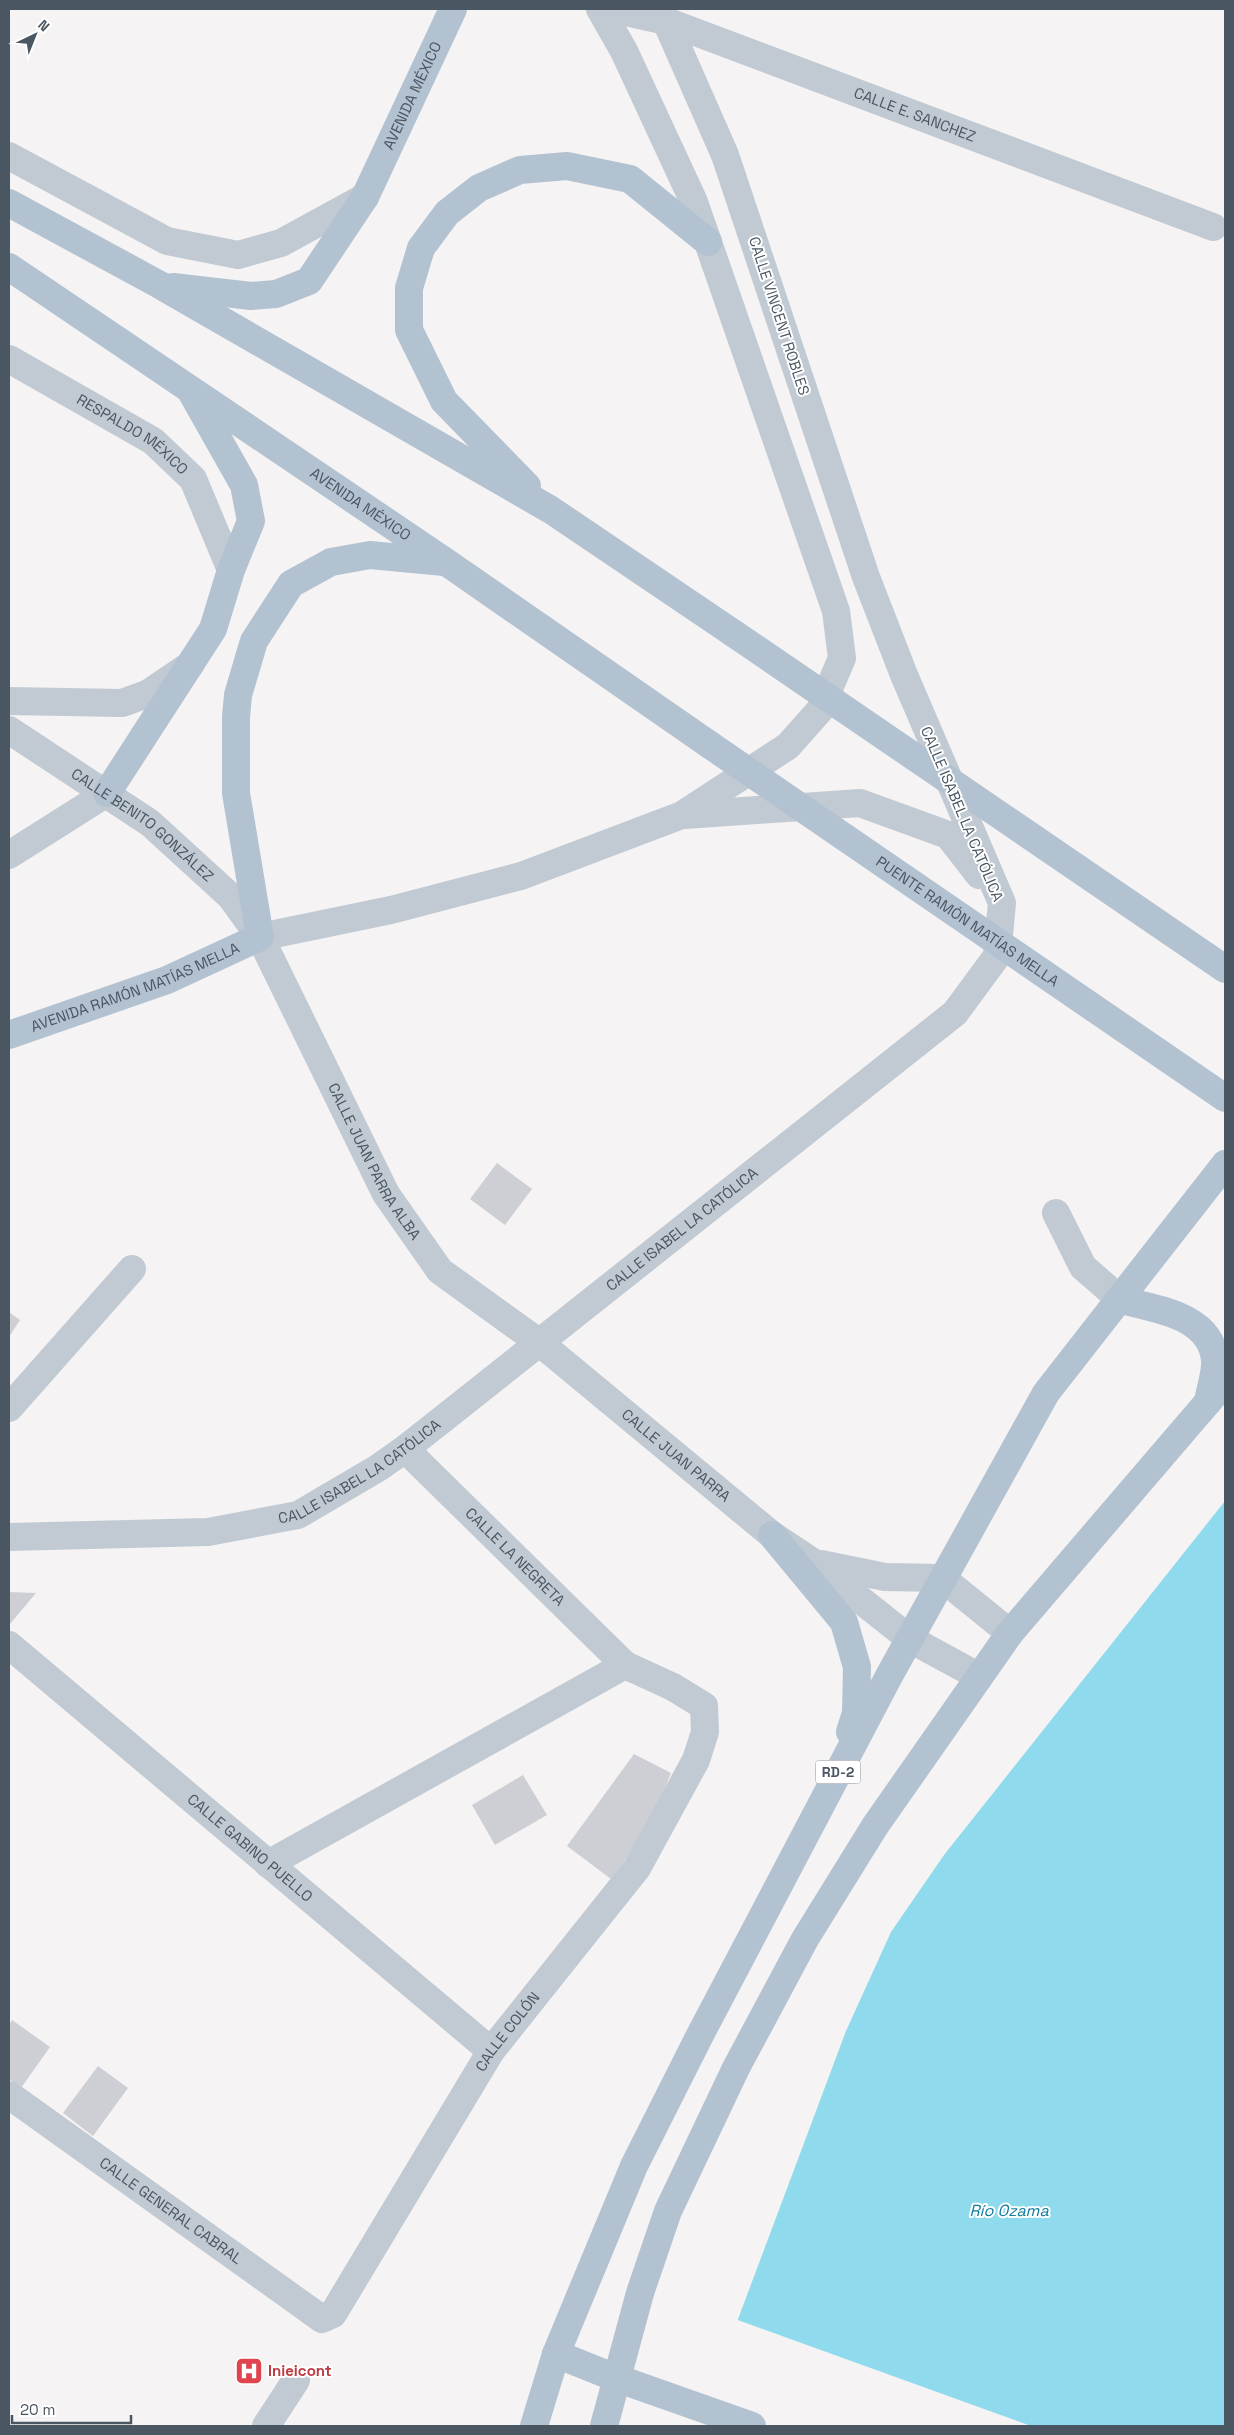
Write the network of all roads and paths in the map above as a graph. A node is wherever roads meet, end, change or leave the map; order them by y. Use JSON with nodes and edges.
{"nodes":[{"id":1,"x":453,"y":9,"type":"edge"},
{"id":2,"x":600,"y":9,"type":"edge"},
{"id":3,"x":613,"y":9,"type":"edge"},
{"id":4,"x":662,"y":15,"type":"edge"},
{"id":5,"x":9,"y":156,"type":"edge"},
{"id":6,"x":365,"y":197,"type":"junction"},
{"id":7,"x":9,"y":203,"type":"edge"},
{"id":8,"x":1213,"y":226,"type":"dead end"},
{"id":9,"x":708,"y":242,"type":"junction"},
{"id":10,"x":9,"y":267,"type":"edge"},
{"id":11,"x":160,"y":285,"type":"junction"},
{"id":12,"x":9,"y":359,"type":"edge"},
{"id":13,"x":189,"y":387,"type":"junction"},
{"id":14,"x":551,"y":510,"type":"junction"},
{"id":15,"x":446,"y":562,"type":"junction"},
{"id":16,"x":231,"y":570,"type":"junction"},
{"id":17,"x":886,"y":629,"type":"joint"},
{"id":18,"x":190,"y":665,"type":"junction"},
{"id":19,"x":9,"y":701,"type":"edge"},
{"id":20,"x":9,"y":730,"type":"edge"},
{"id":21,"x":710,"y":745,"type":"joint"},
{"id":22,"x":107,"y":793,"type":"junction"},
{"id":23,"x":682,"y":815,"type":"junction"},
{"id":24,"x":9,"y":855,"type":"edge"},
{"id":25,"x":1002,"y":903,"type":"junction"},
{"id":26,"x":260,"y":937,"type":"junction"},
{"id":27,"x":1225,"y":969,"type":"edge"},
{"id":28,"x":9,"y":1036,"type":"edge"},
{"id":29,"x":1225,"y":1098,"type":"edge"},
{"id":30,"x":1225,"y":1164,"type":"edge"},
{"id":31,"x":1056,"y":1213,"type":"dead end"},
{"id":32,"x":132,"y":1269,"type":"dead end"},
{"id":33,"x":1121,"y":1300,"type":"junction"},
{"id":34,"x":540,"y":1343,"type":"junction"},
{"id":35,"x":1225,"y":1382,"type":"edge"},
{"id":36,"x":1208,"y":1404,"type":"junction"},
{"id":37,"x":9,"y":1408,"type":"edge"},
{"id":38,"x":405,"y":1450,"type":"junction"},
{"id":39,"x":772,"y":1535,"type":"junction"},
{"id":40,"x":9,"y":1537,"type":"edge"},
{"id":41,"x":814,"y":1563,"type":"junction"},
{"id":42,"x":942,"y":1578,"type":"junction"},
{"id":43,"x":1010,"y":1633,"type":"junction"},
{"id":44,"x":910,"y":1638,"type":"junction"},
{"id":45,"x":9,"y":1645,"type":"edge"},
{"id":46,"x":625,"y":1665,"type":"junction"},
{"id":47,"x":978,"y":1676,"type":"junction"},
{"id":48,"x":839,"y":1771,"type":"junction"},
{"id":49,"x":268,"y":1864,"type":"junction"},
{"id":50,"x":491,"y":2051,"type":"junction"},
{"id":51,"x":9,"y":2095,"type":"edge"},
{"id":52,"x":333,"y":2314,"type":"joint"},
{"id":53,"x":556,"y":2354,"type":"junction"},
{"id":54,"x":616,"y":2378,"type":"junction"},
{"id":55,"x":296,"y":2380,"type":"dead end"},
{"id":56,"x":266,"y":2426,"type":"edge"},
{"id":57,"x":534,"y":2426,"type":"edge"},
{"id":58,"x":604,"y":2426,"type":"edge"},
{"id":59,"x":752,"y":2426,"type":"edge"}],
"edges":[{"from":1,"to":6,"type":"main road","name":"AVENIDA MÉXICO"},
{"from":2,"to":9,"type":"street"},
{"from":3,"to":4,"type":"street","name":"CALLE E. SANCHEZ"},
{"from":4,"to":8,"type":"street","name":"CALLE E. SANCHEZ"},
{"from":4,"to":17,"type":"street","name":"CALLE VINCENT ROBLES"},
{"from":5,"to":6,"type":"street"},
{"from":6,"to":11,"type":"main road","name":"AVENIDA MÉXICO"},
{"from":7,"to":11,"type":"main road","name":"AVENIDA MÉXICO"},
{"from":9,"to":14,"type":"main road"},
{"from":9,"to":23,"type":"street"},
{"from":10,"to":13,"type":"main road","name":"AVENIDA MÉXICO"},
{"from":11,"to":14,"type":"main road","name":"AVENIDA MÉXICO"},
{"from":12,"to":16,"type":"street","name":"RESPALDO MÉXICO"},
{"from":13,"to":15,"type":"main road","name":"AVENIDA MÉXICO"},
{"from":13,"to":16,"type":"main road"},
{"from":14,"to":27,"type":"main road","name":"AVENIDA MÉXICO","bridge":true},
{"from":15,"to":21,"type":"main road","name":"AVENIDA MÉXICO"},
{"from":15,"to":26,"type":"main road"},
{"from":16,"to":18,"type":"main road"},
{"from":17,"to":25,"type":"street","name":"CALLE ISABEL LA CATÓLICA"},
{"from":18,"to":19,"type":"street"},
{"from":18,"to":22,"type":"main road"},
{"from":20,"to":22,"type":"street","name":"CALLE BENITO GONZÁLEZ"},
{"from":21,"to":29,"type":"main road","name":"PUENTE RAMÓN MATÍAS MELLA","bridge":true},
{"from":22,"to":24,"type":"street"},
{"from":22,"to":26,"type":"street","name":"CALLE BENITO GONZÁLEZ"},
{"from":23,"to":25,"type":"street"},
{"from":23,"to":26,"type":"street"},
{"from":25,"to":34,"type":"street","name":"CALLE ISABEL LA CATÓLICA"},
{"from":26,"to":28,"type":"main road","name":"AVENIDA RAMÓN MATÍAS MELLA"},
{"from":26,"to":34,"type":"street","name":"CALLE JUAN PARRA ALBA"},
{"from":30,"to":33,"type":"main road","number":"RD-2"},
{"from":31,"to":33,"type":"street"},
{"from":32,"to":37,"type":"street"},
{"from":33,"to":36,"type":"main road"},
{"from":33,"to":42,"type":"main road","number":"RD-2"},
{"from":34,"to":38,"type":"street","name":"CALLE ISABEL LA CATÓLICA"},
{"from":34,"to":39,"type":"street","name":"CALLE JUAN PARRA"},
{"from":35,"to":36,"type":"main road"},
{"from":36,"to":43,"type":"main road"},
{"from":38,"to":40,"type":"street","name":"CALLE ISABEL LA CATÓLICA"},
{"from":38,"to":46,"type":"street","name":"CALLE LA NEGRETA"},
{"from":39,"to":41,"type":"street","name":"CALLE JUAN PARRA"},
{"from":39,"to":48,"type":"main road"},
{"from":41,"to":42,"type":"street","name":"CALLE JUAN PARRA"},
{"from":41,"to":44,"type":"street","name":"CALLE JUAN PARRA"},
{"from":42,"to":43,"type":"street"},
{"from":42,"to":44,"type":"main road","number":"RD-2"},
{"from":43,"to":47,"type":"main road"},
{"from":44,"to":47,"type":"street","name":"CALLE JUAN PARRA"},
{"from":44,"to":48,"type":"main road","number":"RD-2"},
{"from":45,"to":49,"type":"street","name":"CALLE GABINO PUELLO"},
{"from":46,"to":49,"type":"street"},
{"from":46,"to":50,"type":"street","name":"CALLE COLÓN"},
{"from":47,"to":54,"type":"main road"},
{"from":48,"to":53,"type":"main road","number":"RD-2"},
{"from":49,"to":50,"type":"street","name":"CALLE GABINO PUELLO"},
{"from":50,"to":52,"type":"street","name":"CALLE COLÓN"},
{"from":51,"to":52,"type":"street","name":"CALLE GENERAL CABRAL"},
{"from":53,"to":54,"type":"main road"},
{"from":53,"to":57,"type":"main road","number":"RD-2"},
{"from":54,"to":58,"type":"main road"},
{"from":54,"to":59,"type":"main road"},
{"from":55,"to":56,"type":"street"}]}
